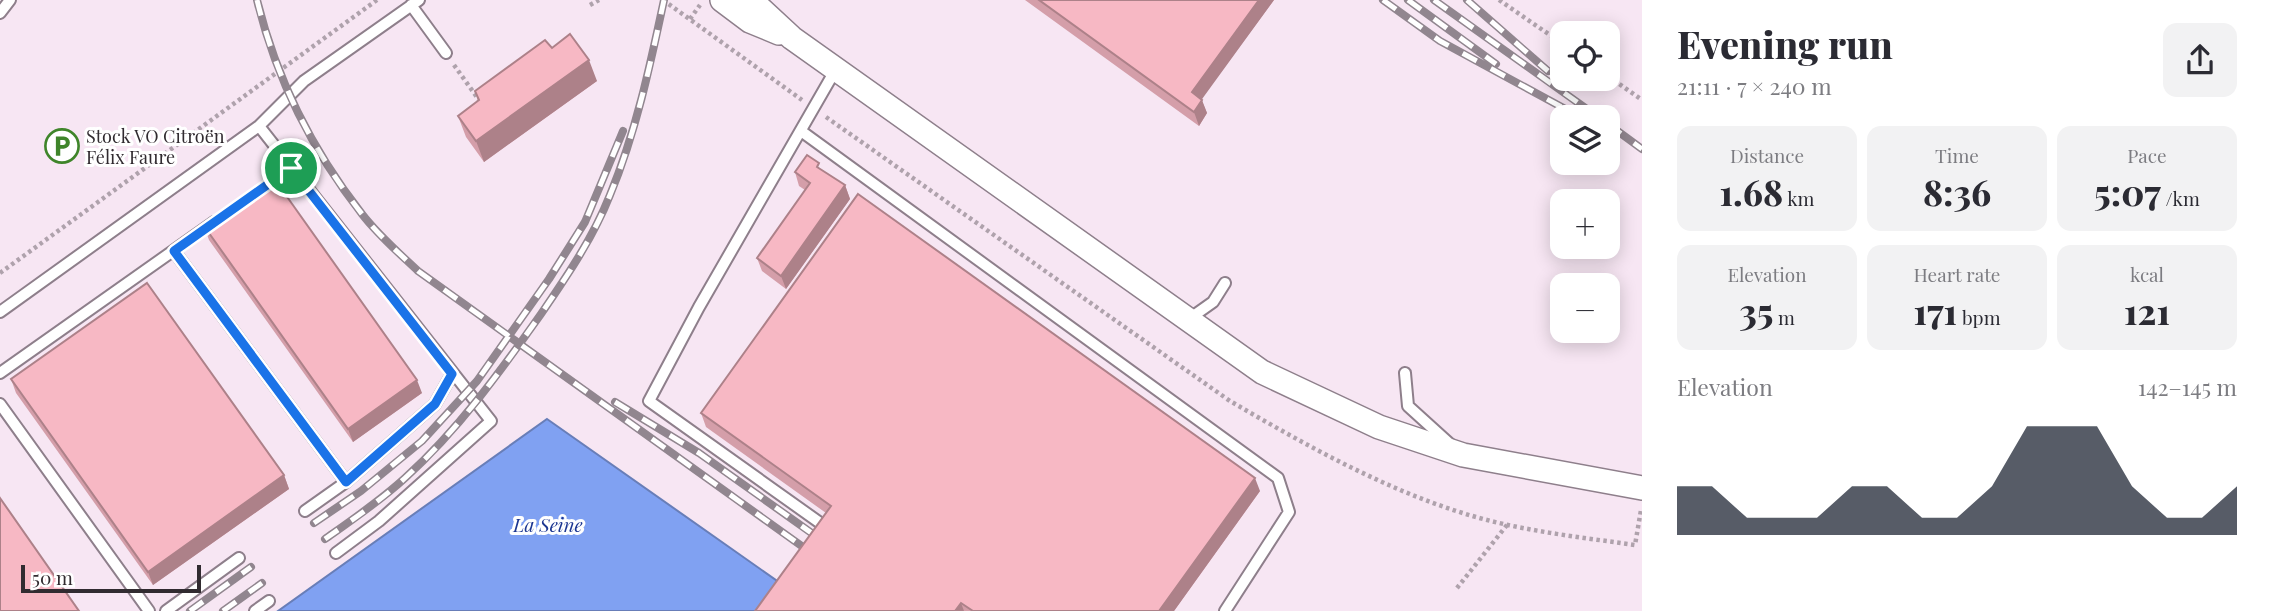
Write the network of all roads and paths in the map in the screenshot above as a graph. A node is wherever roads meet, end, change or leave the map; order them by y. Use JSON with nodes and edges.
{"nodes":[{"id":1,"x":10,"y":0,"type":"edge"},
{"id":2,"x":377,"y":0,"type":"edge"},
{"id":3,"x":599,"y":0,"type":"edge"},
{"id":4,"x":704,"y":0,"type":"edge"},
{"id":5,"x":722,"y":0,"type":"edge"},
{"id":6,"x":751,"y":0,"type":"edge"},
{"id":7,"x":1499,"y":0,"type":"edge"},
{"id":8,"x":415,"y":2,"type":"edge"},
{"id":9,"x":590,"y":5,"type":"dead end"},
{"id":10,"x":0,"y":13,"type":"edge"},
{"id":11,"x":691,"y":19,"type":"dead end"},
{"id":12,"x":1550,"y":35,"type":"edge"},
{"id":13,"x":792,"y":38,"type":"junction"},
{"id":14,"x":446,"y":53,"type":"joint"},
{"id":15,"x":836,"y":69,"type":"junction"},
{"id":16,"x":1620,"y":84,"type":"edge"},
{"id":17,"x":1642,"y":100,"type":"edge"},
{"id":18,"x":480,"y":101,"type":"edge"},
{"id":19,"x":259,"y":126,"type":"junction"},
{"id":20,"x":801,"y":131,"type":"junction"},
{"id":21,"x":291,"y":168,"type":"junction"},
{"id":22,"x":259,"y":191,"type":"edge"},
{"id":23,"x":227,"y":213,"type":"edge"},
{"id":24,"x":174,"y":251,"type":"junction"},
{"id":25,"x":0,"y":273,"type":"edge"},
{"id":26,"x":1225,"y":283,"type":"dead end"},
{"id":27,"x":0,"y":312,"type":"edge"},
{"id":28,"x":1189,"y":319,"type":"junction"},
{"id":29,"x":0,"y":373,"type":"edge"},
{"id":30,"x":1405,"y":373,"type":"dead end"},
{"id":31,"x":452,"y":374,"type":"junction"},
{"id":32,"x":0,"y":404,"type":"edge"},
{"id":33,"x":1463,"y":456,"type":"junction"},
{"id":34,"x":346,"y":482,"type":"junction"},
{"id":35,"x":1642,"y":488,"type":"edge"},
{"id":36,"x":1642,"y":503,"type":"edge"},
{"id":37,"x":305,"y":512,"type":"dead end"},
{"id":38,"x":1507,"y":525,"type":"dead end"},
{"id":39,"x":1638,"y":528,"type":"dead end"},
{"id":40,"x":841,"y":538,"type":"edge"},
{"id":41,"x":336,"y":553,"type":"dead end"},
{"id":42,"x":239,"y":558,"type":"dead end"},
{"id":43,"x":1457,"y":588,"type":"dead end"},
{"id":44,"x":269,"y":601,"type":"dead end"},
{"id":45,"x":149,"y":611,"type":"edge"},
{"id":46,"x":166,"y":611,"type":"edge"},
{"id":47,"x":255,"y":611,"type":"edge"},
{"id":48,"x":1225,"y":611,"type":"edge"}],
"edges":[{"from":1,"to":10,"type":"lane"},
{"from":2,"to":25,"type":"path"},
{"from":3,"to":9,"type":"path"},
{"from":4,"to":11,"type":"path"},
{"from":5,"to":13,"type":"street"},
{"from":6,"to":13,"type":"street"},
{"from":7,"to":12,"type":"path"},
{"from":8,"to":14,"type":"lane"},
{"from":8,"to":19,"type":"lane"},
{"from":13,"to":15,"type":"street"},
{"from":14,"to":18,"type":"path"},
{"from":15,"to":20,"type":"lane"},
{"from":15,"to":28,"type":"street"},
{"from":16,"to":17,"type":"path"},
{"from":19,"to":21,"type":"lane"},
{"from":19,"to":27,"type":"lane"},
{"from":20,"to":40,"type":"lane"},
{"from":20,"to":48,"type":"lane"},
{"from":21,"to":22,"type":"lane"},
{"from":21,"to":31,"type":"lane"},
{"from":23,"to":24,"type":"lane"},
{"from":24,"to":29,"type":"lane"},
{"from":24,"to":34,"type":"lane"},
{"from":26,"to":28,"type":"lane"},
{"from":28,"to":33,"type":"street"},
{"from":30,"to":33,"type":"lane"},
{"from":31,"to":34,"type":"lane"},
{"from":31,"to":41,"type":"lane"},
{"from":32,"to":45,"type":"lane"},
{"from":33,"to":35,"type":"street"},
{"from":34,"to":37,"type":"lane"},
{"from":36,"to":39,"type":"path"},
{"from":38,"to":43,"type":"path"},
{"from":42,"to":46,"type":"lane"},
{"from":44,"to":47,"type":"lane"}]}
